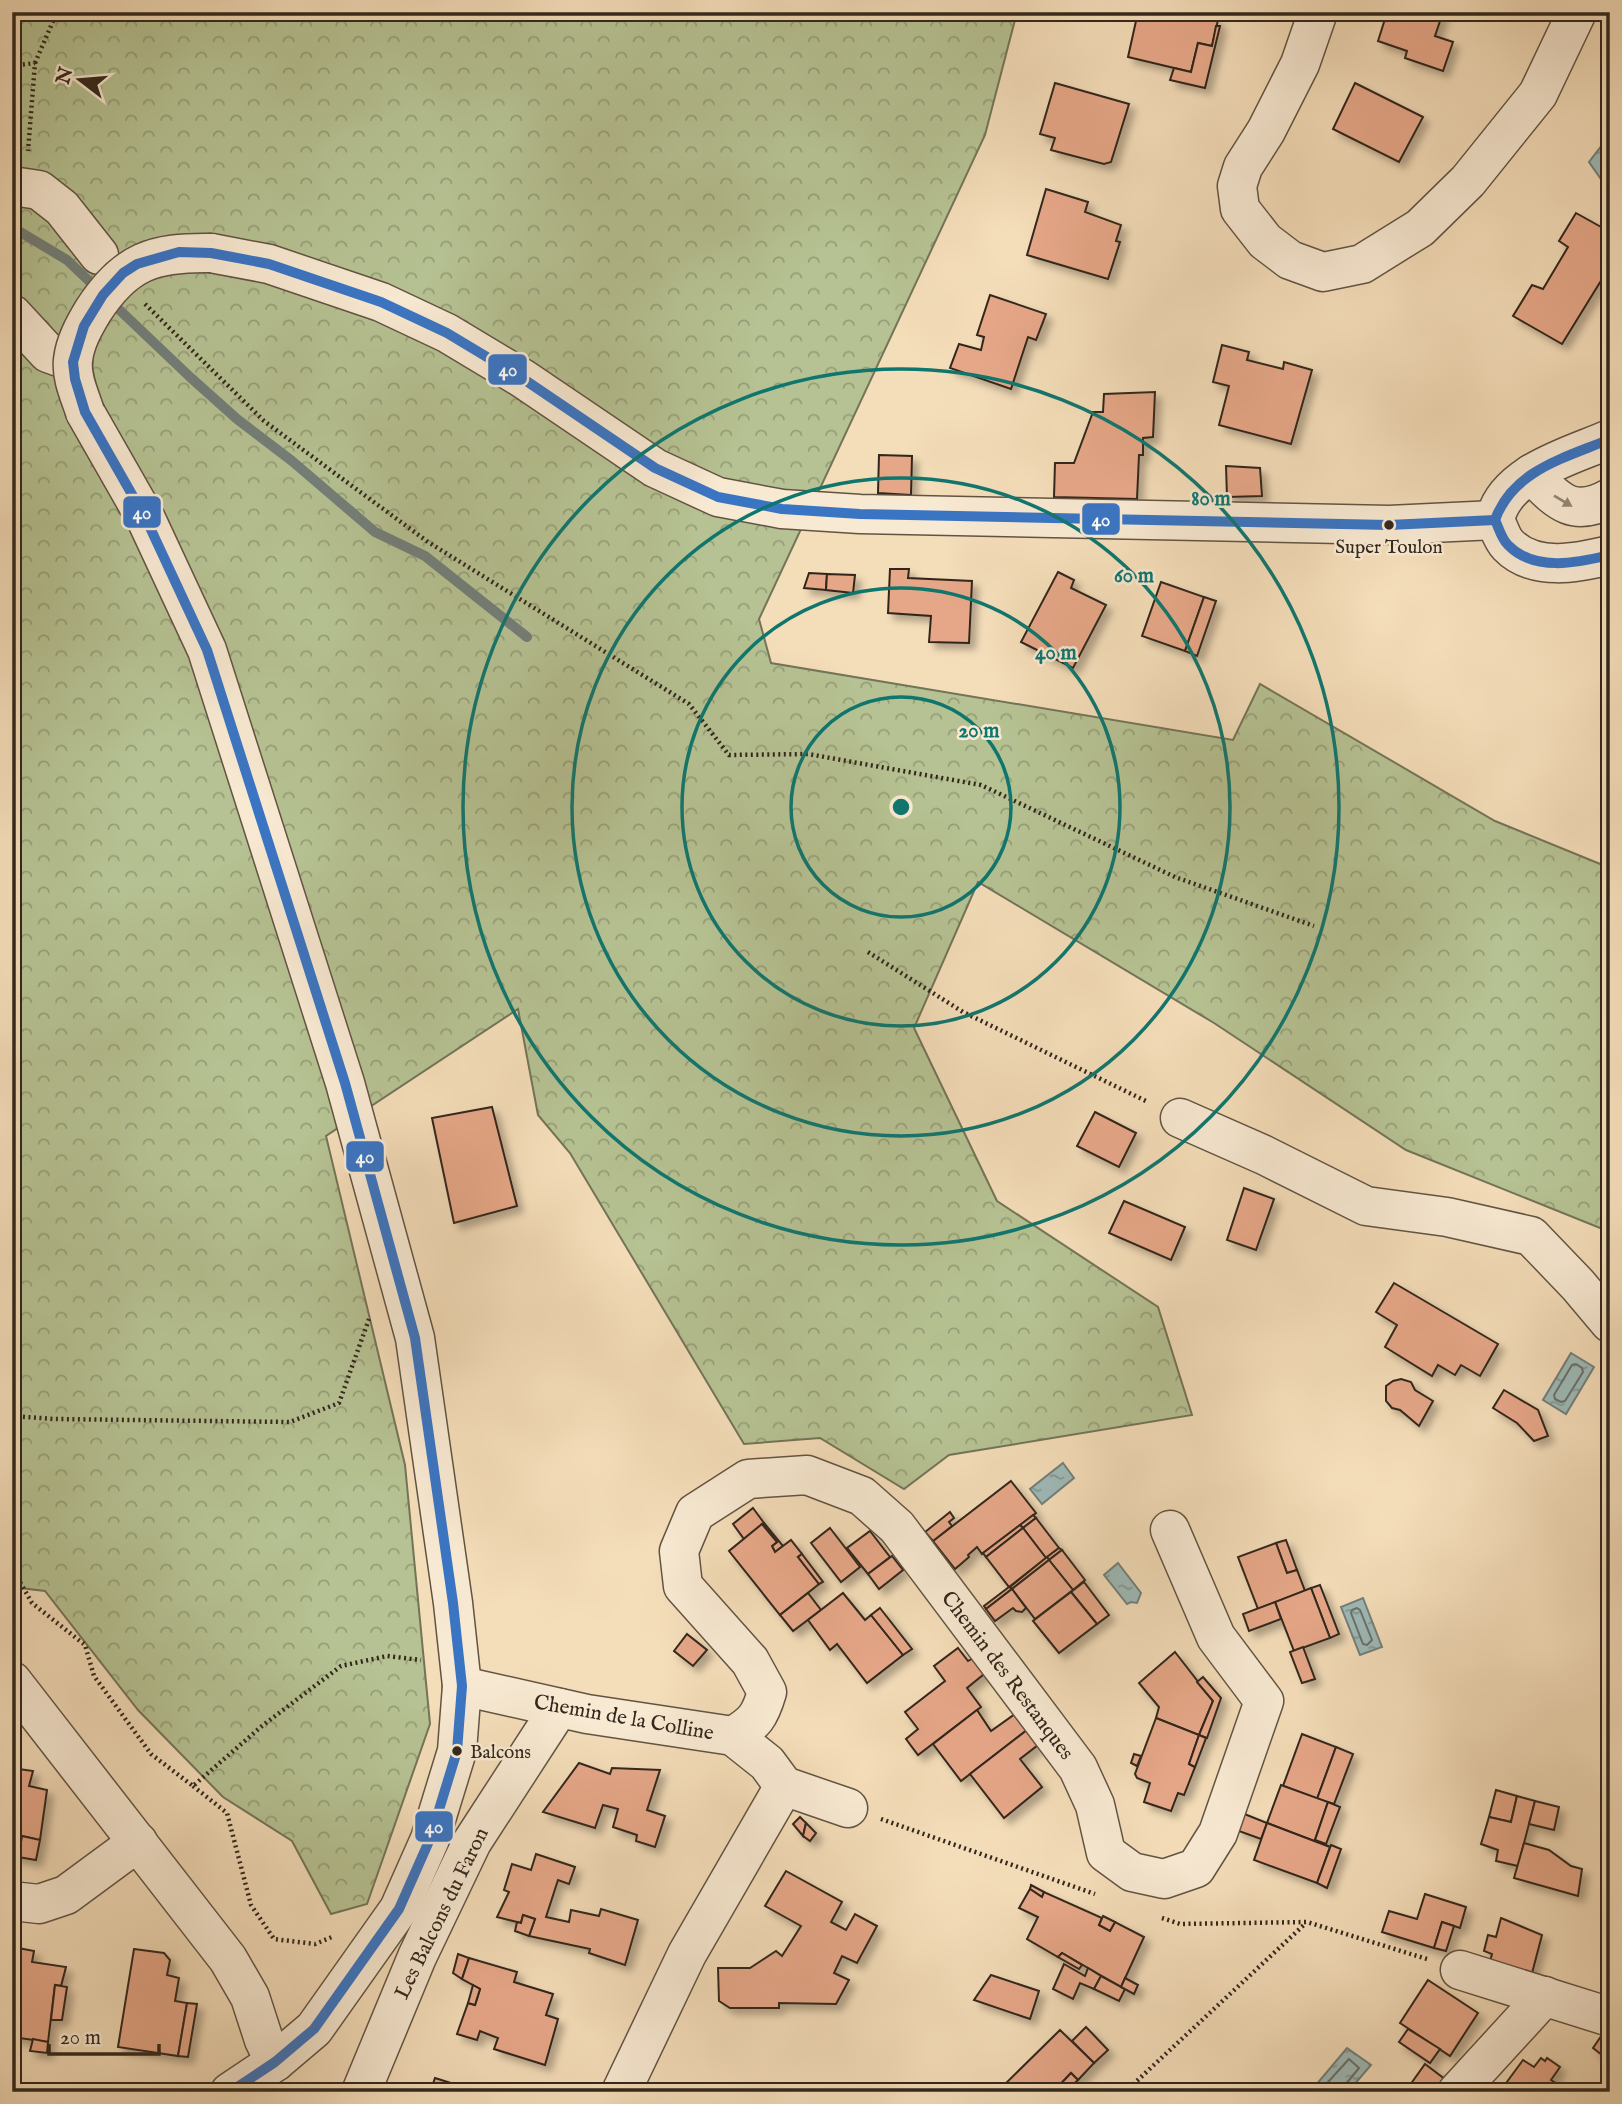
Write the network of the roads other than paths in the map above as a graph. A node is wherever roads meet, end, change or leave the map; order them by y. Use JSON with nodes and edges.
{"nodes":[{"id":1,"x":1318,"y":12,"type":"edge"},
{"id":2,"x":1577,"y":12,"type":"edge"},
{"id":3,"x":17,"y":186,"type":"edge"},
{"id":4,"x":99,"y":255,"type":"dead end"},
{"id":5,"x":12,"y":314,"type":"edge"},
{"id":6,"x":73,"y":362,"type":"junction"},
{"id":7,"x":1610,"y":439,"type":"edge"},
{"id":8,"x":1531,"y":474,"type":"junction"},
{"id":9,"x":1610,"y":498,"type":"edge"},
{"id":10,"x":1495,"y":520,"type":"junction"},
{"id":11,"x":1610,"y":555,"type":"edge"},
{"id":12,"x":1180,"y":1118,"type":"road end"},
{"id":13,"x":1610,"y":1324,"type":"edge"},
{"id":14,"x":1170,"y":1530,"type":"dead end"},
{"id":15,"x":12,"y":1681,"type":"edge"},
{"id":16,"x":462,"y":1686,"type":"junction"},
{"id":17,"x":559,"y":1708,"type":"junction"},
{"id":18,"x":733,"y":1736,"type":"junction"},
{"id":19,"x":784,"y":1786,"type":"junction"},
{"id":20,"x":848,"y":1808,"type":"dead end"},
{"id":21,"x":138,"y":1842,"type":"junction"},
{"id":22,"x":12,"y":1901,"type":"edge"},
{"id":23,"x":382,"y":1934,"type":"junction"},
{"id":24,"x":417,"y":1957,"type":"junction"},
{"id":25,"x":1460,"y":1970,"type":"dead end"},
{"id":26,"x":1545,"y":1996,"type":"junction"},
{"id":27,"x":1610,"y":2017,"type":"edge"},
{"id":28,"x":275,"y":2062,"type":"junction"},
{"id":29,"x":230,"y":2092,"type":"edge"},
{"id":30,"x":361,"y":2092,"type":"edge"},
{"id":31,"x":621,"y":2092,"type":"edge"},
{"id":32,"x":1457,"y":2092,"type":"edge"}],
"edges":[{"from":1,"to":2,"type":"street"},
{"from":3,"to":4,"type":"street"},
{"from":5,"to":6,"type":"street"},
{"from":6,"to":10,"type":"street","bridge":true},
{"from":6,"to":16,"type":"street","bridge":true},
{"from":7,"to":8,"type":"street"},
{"from":8,"to":9,"type":"street","one_way":true},
{"from":8,"to":10,"type":"street"},
{"from":10,"to":11,"type":"street"},
{"from":12,"to":13,"type":"street"},
{"from":14,"to":18,"type":"street","name":"Chemin des Restanques"},
{"from":15,"to":21,"type":"street"},
{"from":16,"to":17,"type":"street","name":"Chemin de la Colline"},
{"from":16,"to":23,"type":"street"},
{"from":17,"to":18,"type":"street","name":"Chemin de la Colline"},
{"from":17,"to":24,"type":"street","name":"Les Balcons du Faron"},
{"from":18,"to":19,"type":"street","name":"Chemin de la Colline"},
{"from":19,"to":20,"type":"street"},
{"from":19,"to":31,"type":"street"},
{"from":21,"to":22,"type":"street"},
{"from":21,"to":28,"type":"street"},
{"from":23,"to":24,"type":"street"},
{"from":23,"to":28,"type":"street"},
{"from":24,"to":30,"type":"street","name":"Les Balcons du Faron"},
{"from":25,"to":26,"type":"street"},
{"from":26,"to":27,"type":"street"},
{"from":26,"to":32,"type":"street"},
{"from":28,"to":29,"type":"street"}]}
